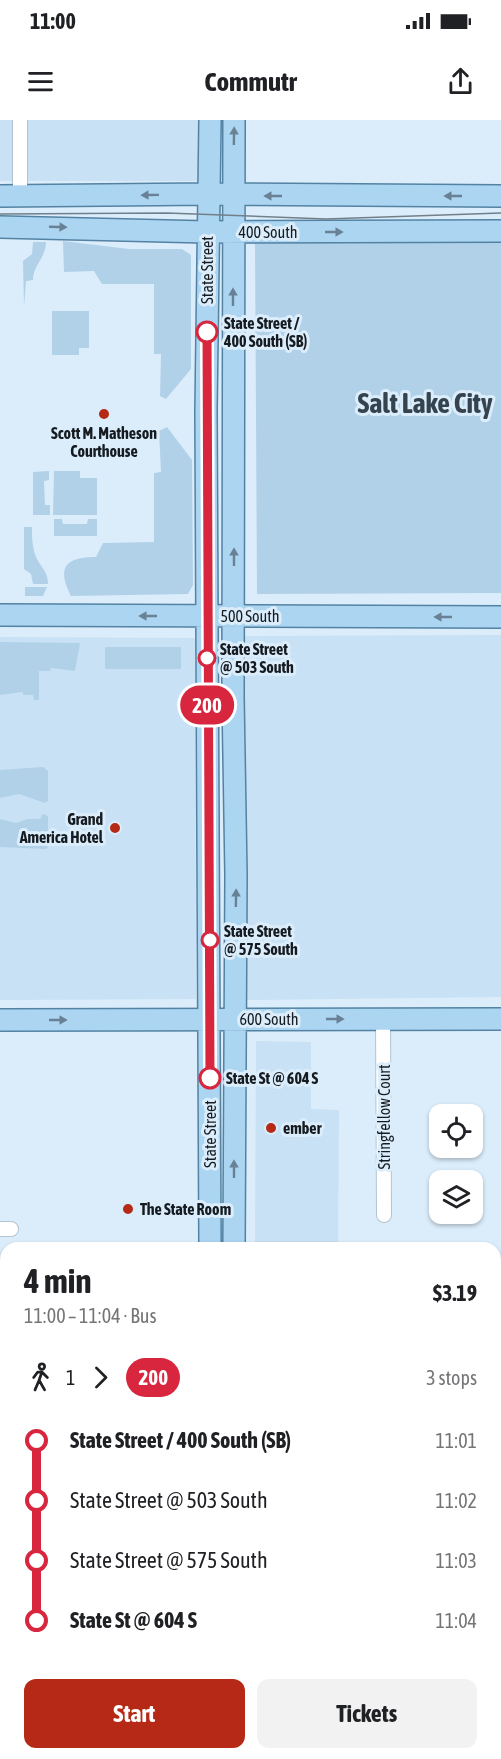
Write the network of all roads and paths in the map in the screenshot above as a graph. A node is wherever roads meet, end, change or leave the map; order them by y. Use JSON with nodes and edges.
{"nodes":[{"id":1,"x":20,"y":120,"type":"edge"},
{"id":2,"x":210,"y":120,"type":"edge"},
{"id":3,"x":234,"y":120,"type":"edge"},
{"id":4,"x":208,"y":194,"type":"junction"},
{"id":5,"x":233,"y":194,"type":"junction"},
{"id":6,"x":10,"y":196,"type":"edge"},
{"id":7,"x":501,"y":196,"type":"edge"},
{"id":8,"x":0,"y":227,"type":"edge"},
{"id":9,"x":501,"y":231,"type":"edge"},
{"id":10,"x":207,"y":232,"type":"junction"},
{"id":11,"x":234,"y":232,"type":"junction"},
{"id":12,"x":0,"y":615,"type":"edge"},
{"id":13,"x":206,"y":616,"type":"junction"},
{"id":14,"x":234,"y":616,"type":"junction"},
{"id":15,"x":501,"y":617,"type":"edge"},
{"id":16,"x":383,"y":1018,"type":"junction"},
{"id":17,"x":235,"y":1019,"type":"junction"},
{"id":18,"x":501,"y":1019,"type":"edge"},
{"id":19,"x":0,"y":1020,"type":"edge"},
{"id":20,"x":210,"y":1020,"type":"junction"},
{"id":21,"x":384,"y":1215,"type":"dead end"},
{"id":22,"x":210,"y":1242,"type":"edge"},
{"id":23,"x":234,"y":1242,"type":"edge"}],
"edges":[{"from":1,"to":6,"type":"street"},
{"from":2,"to":4,"type":"main road","name":"State Street"},
{"from":5,"to":3,"type":"main road","name":"State Street","one_way":true},
{"from":4,"to":5,"type":"main road"},
{"from":4,"to":6,"type":"main road","one_way":true},
{"from":4,"to":10,"type":"main road","name":"State Street"},
{"from":7,"to":5,"type":"main road","one_way":true},
{"from":5,"to":11,"type":"main road","name":"State Street"},
{"from":8,"to":10,"type":"main road","name":"400 South","one_way":true},
{"from":11,"to":9,"type":"main road","name":"400 South","one_way":true},
{"from":10,"to":11,"type":"main road","name":"400 South"},
{"from":10,"to":13,"type":"main road","name":"State Street"},
{"from":14,"to":11,"type":"main road","name":"State Street","one_way":true},
{"from":13,"to":12,"type":"main road","name":"500 South","one_way":true},
{"from":13,"to":14,"type":"main road","name":"500 South"},
{"from":13,"to":20,"type":"main road","name":"State Street"},
{"from":15,"to":14,"type":"main road","name":"500 South","one_way":true},
{"from":17,"to":14,"type":"main road","name":"State Street","one_way":true},
{"from":17,"to":16,"type":"main road","name":"600 South","one_way":true},
{"from":16,"to":18,"type":"main road","name":"600 South"},
{"from":16,"to":21,"type":"street","name":"Stringfellow Court"},
{"from":17,"to":20,"type":"main road","name":"600 South"},
{"from":23,"to":17,"type":"main road","name":"State Street","one_way":true},
{"from":19,"to":20,"type":"main road","name":"600 South","one_way":true},
{"from":20,"to":22,"type":"main road","name":"State Street"}]}
